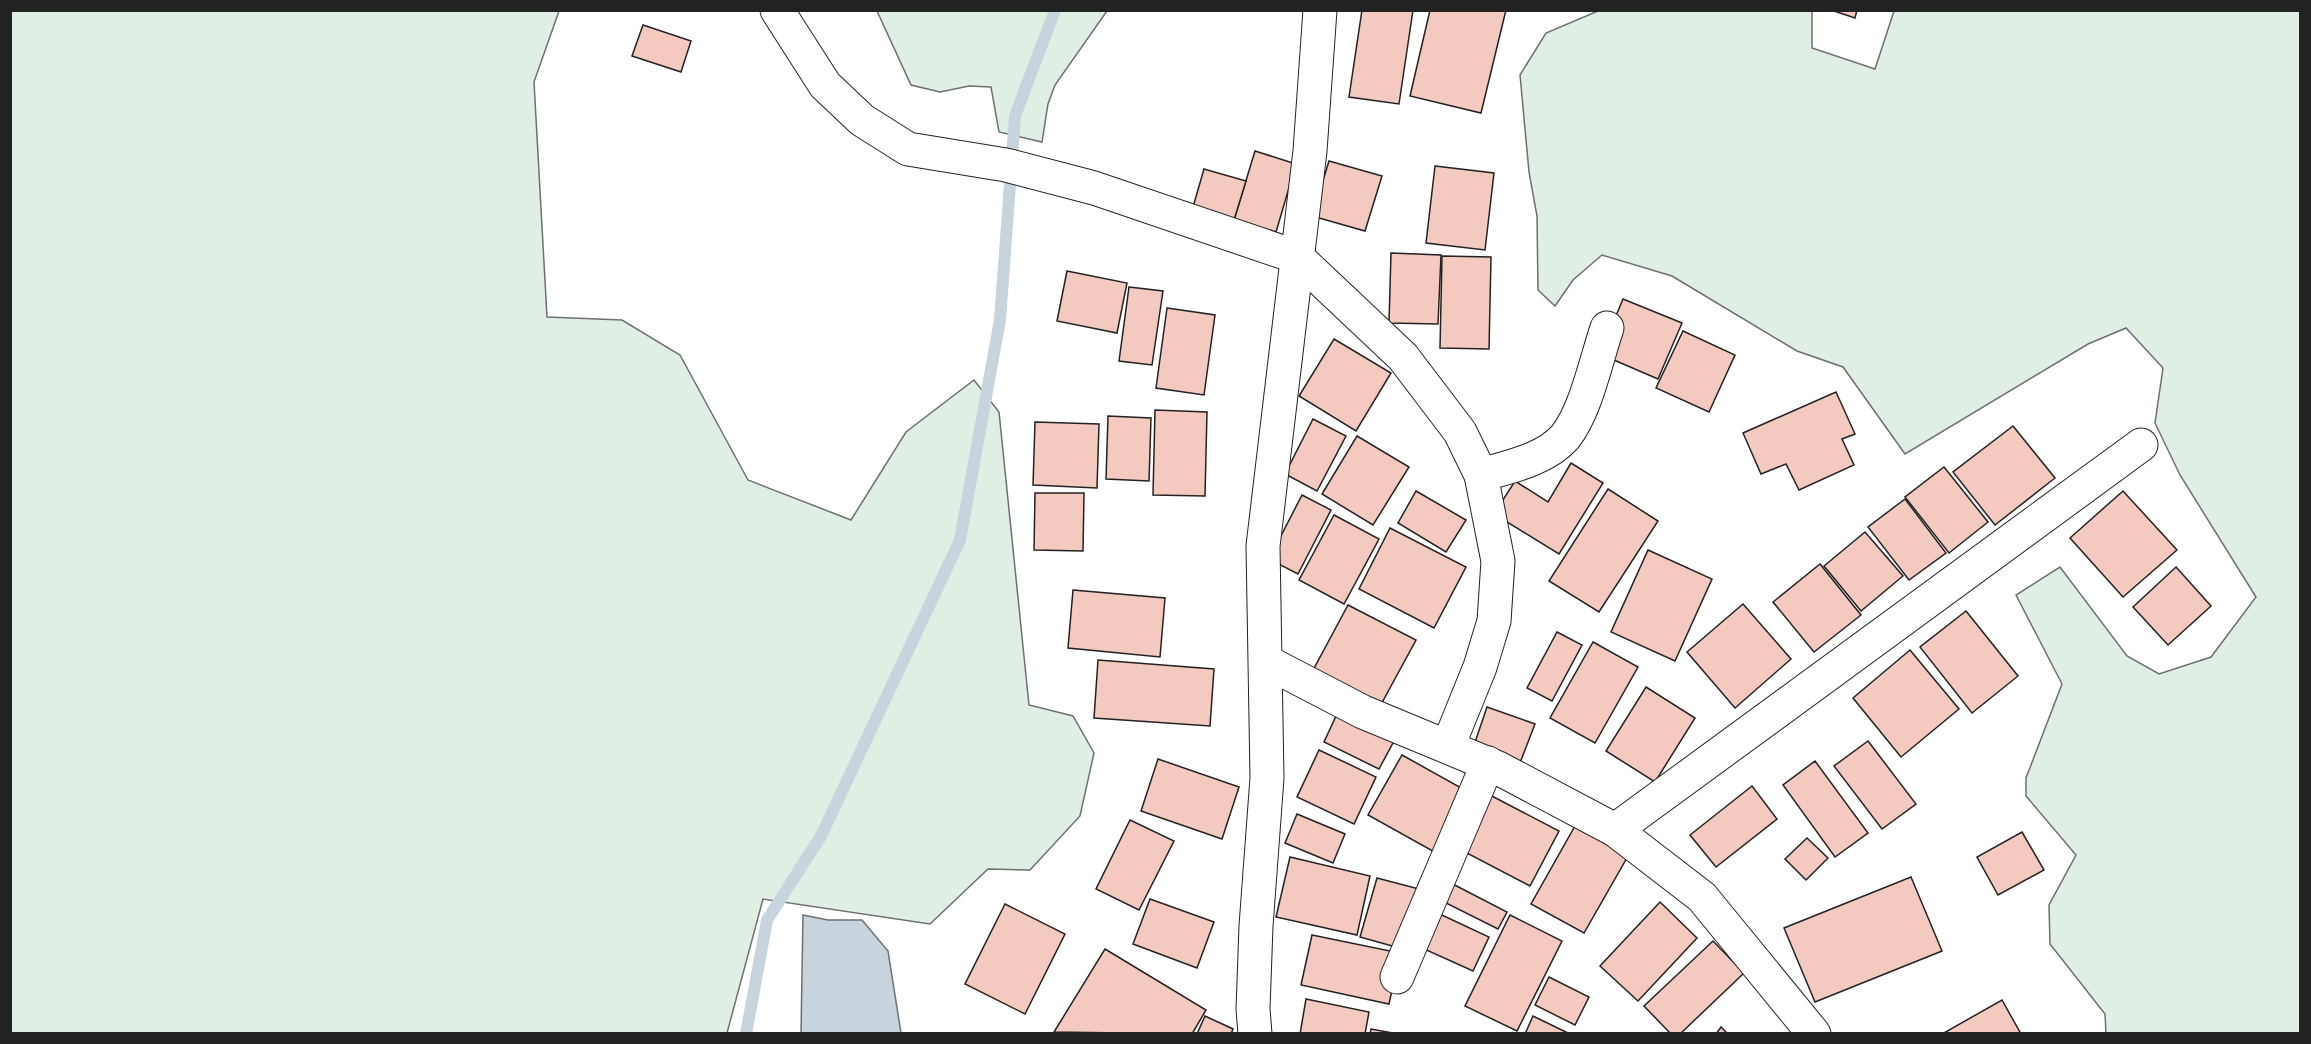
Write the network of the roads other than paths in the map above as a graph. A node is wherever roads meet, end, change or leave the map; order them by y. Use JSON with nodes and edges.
{"nodes":[{"id":1,"x":777,"y":10,"type":"edge"},
{"id":2,"x":1320,"y":10,"type":"edge"},
{"id":3,"x":1298,"y":257,"type":"junction"},
{"id":4,"x":1607,"y":328,"type":"dead end"},
{"id":5,"x":2141,"y":445,"type":"dead end"},
{"id":6,"x":1481,"y":475,"type":"junction"},
{"id":7,"x":1267,"y":662,"type":"junction"},
{"id":8,"x":1448,"y":746,"type":"junction"},
{"id":9,"x":1488,"y":763,"type":"junction"},
{"id":10,"x":1615,"y":830,"type":"junction"},
{"id":11,"x":1397,"y":977,"type":"dead end"},
{"id":12,"x":1255,"y":1034,"type":"edge"},
{"id":13,"x":1814,"y":1034,"type":"edge"}],
"edges":[{"from":1,"to":3,"type":"street"},
{"from":2,"to":3,"type":"street"},
{"from":3,"to":6,"type":"street"},
{"from":3,"to":7,"type":"street"},
{"from":4,"to":6,"type":"street"},
{"from":5,"to":10,"type":"street"},
{"from":6,"to":8,"type":"street"},
{"from":7,"to":8,"type":"street"},
{"from":7,"to":12,"type":"street"},
{"from":8,"to":9,"type":"street"},
{"from":9,"to":10,"type":"street"},
{"from":9,"to":11,"type":"street"},
{"from":10,"to":13,"type":"street"}]}
